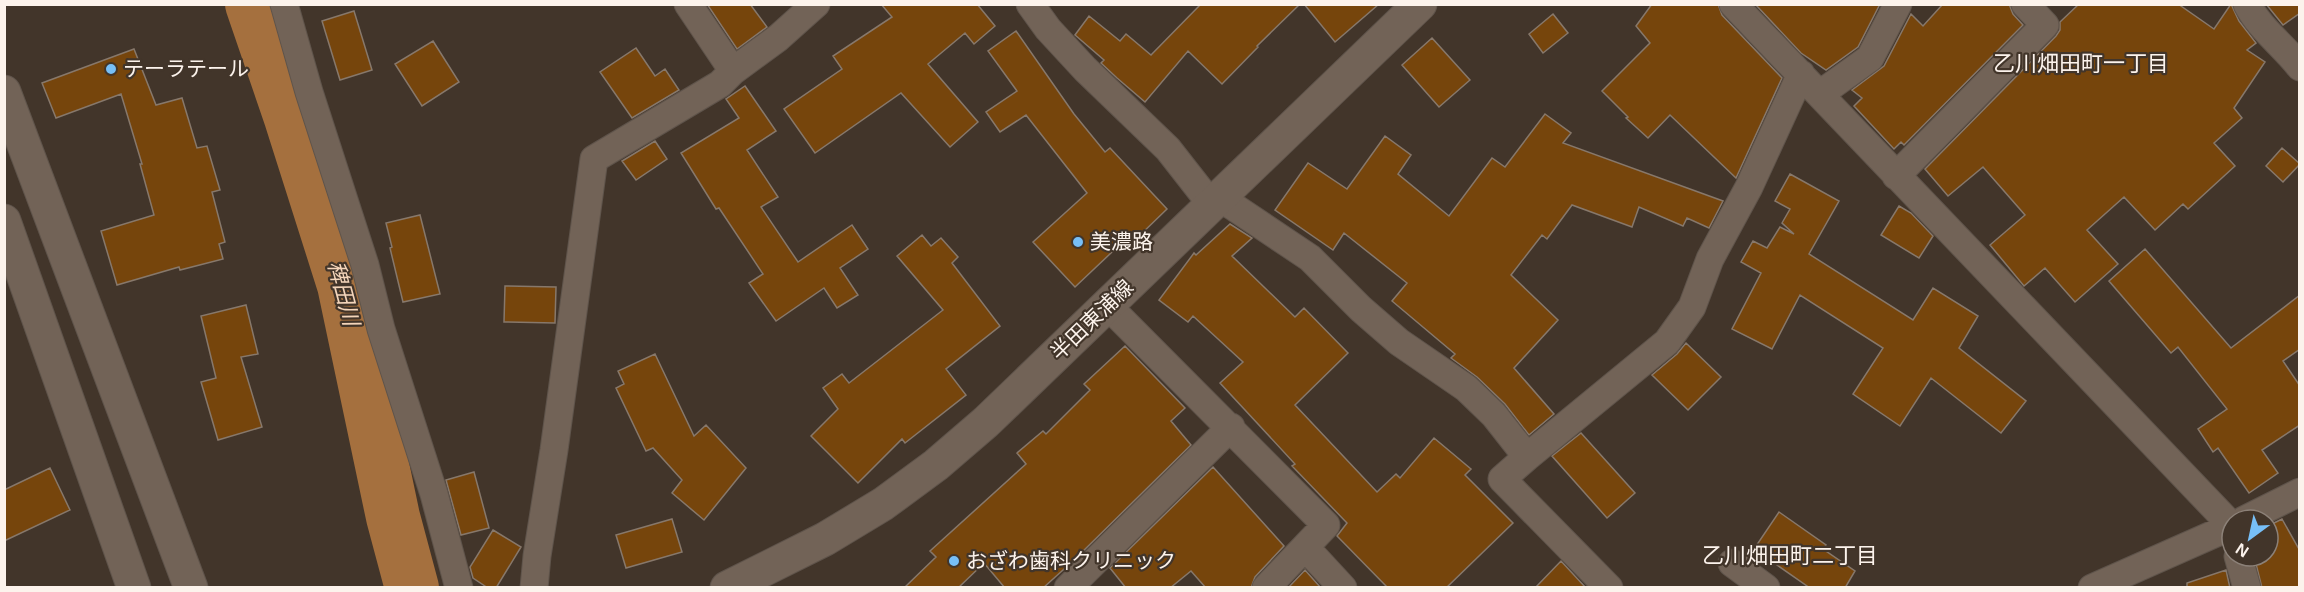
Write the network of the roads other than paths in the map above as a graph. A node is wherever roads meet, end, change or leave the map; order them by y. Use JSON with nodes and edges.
{"nodes":[{"id":1,"x":284,"y":4,"type":"edge"},
{"id":2,"x":688,"y":4,"type":"edge"},
{"id":3,"x":816,"y":4,"type":"edge"},
{"id":4,"x":1030,"y":4,"type":"edge"},
{"id":5,"x":1420,"y":4,"type":"edge"},
{"id":6,"x":1733,"y":4,"type":"edge"},
{"id":7,"x":1898,"y":4,"type":"edge"},
{"id":8,"x":2025,"y":4,"type":"edge"},
{"id":9,"x":2247,"y":4,"type":"edge"},
{"id":10,"x":2296,"y":52,"type":"edge"},
{"id":11,"x":733,"y":70,"type":"junction"},
{"id":12,"x":1802,"y":74,"type":"junction"},
{"id":13,"x":4,"y":92,"type":"edge"},
{"id":14,"x":1820,"y":94,"type":"junction"},
{"id":15,"x":1896,"y":176,"type":"junction"},
{"id":16,"x":1215,"y":200,"type":"junction"},
{"id":17,"x":4,"y":221,"type":"edge"},
{"id":18,"x":1108,"y":306,"type":"junction"},
{"id":19,"x":1231,"y":427,"type":"junction"},
{"id":20,"x":1527,"y":457,"type":"junction"},
{"id":21,"x":2298,"y":498,"type":"edge"},
{"id":22,"x":2273,"y":508,"type":"edge"},
{"id":23,"x":2220,"y":514,"type":"edge"},
{"id":24,"x":2220,"y":531,"type":"edge"},
{"id":25,"x":1306,"y":548,"type":"junction"},
{"id":26,"x":1732,"y":563,"type":"dead end"},
{"id":27,"x":2241,"y":568,"type":"edge"},
{"id":28,"x":739,"y":585,"type":"edge"},
{"id":29,"x":134,"y":588,"type":"edge"},
{"id":30,"x":190,"y":588,"type":"edge"},
{"id":31,"x":459,"y":588,"type":"edge"},
{"id":32,"x":534,"y":588,"type":"edge"},
{"id":33,"x":1068,"y":588,"type":"edge"},
{"id":34,"x":1266,"y":588,"type":"edge"},
{"id":35,"x":1343,"y":588,"type":"edge"},
{"id":36,"x":1609,"y":588,"type":"edge"},
{"id":37,"x":1766,"y":588,"type":"edge"},
{"id":38,"x":2092,"y":588,"type":"edge"},
{"id":39,"x":2247,"y":588,"type":"edge"}],
"edges":[{"from":1,"to":31,"type":"street"},
{"from":2,"to":11,"type":"street"},
{"from":3,"to":11,"type":"street"},
{"from":4,"to":16,"type":"street"},
{"from":5,"to":16,"type":"street","name":"半田東浦線"},
{"from":6,"to":12,"type":"street"},
{"from":7,"to":14,"type":"street"},
{"from":8,"to":15,"type":"street"},
{"from":9,"to":10,"type":"street"},
{"from":11,"to":32,"type":"street"},
{"from":12,"to":14,"type":"street"},
{"from":12,"to":20,"type":"street"},
{"from":13,"to":30,"type":"street"},
{"from":14,"to":15,"type":"street"},
{"from":15,"to":23,"type":"street"},
{"from":16,"to":18,"type":"street","name":"半田東浦線"},
{"from":16,"to":20,"type":"street"},
{"from":17,"to":29,"type":"street"},
{"from":18,"to":19,"type":"street"},
{"from":18,"to":28,"type":"street","name":"半田東浦線"},
{"from":19,"to":25,"type":"street"},
{"from":19,"to":33,"type":"street"},
{"from":20,"to":36,"type":"street"},
{"from":21,"to":22,"type":"street"},
{"from":24,"to":38,"type":"street"},
{"from":25,"to":34,"type":"street"},
{"from":25,"to":35,"type":"street"},
{"from":26,"to":37,"type":"street"},
{"from":27,"to":39,"type":"street"}]}
